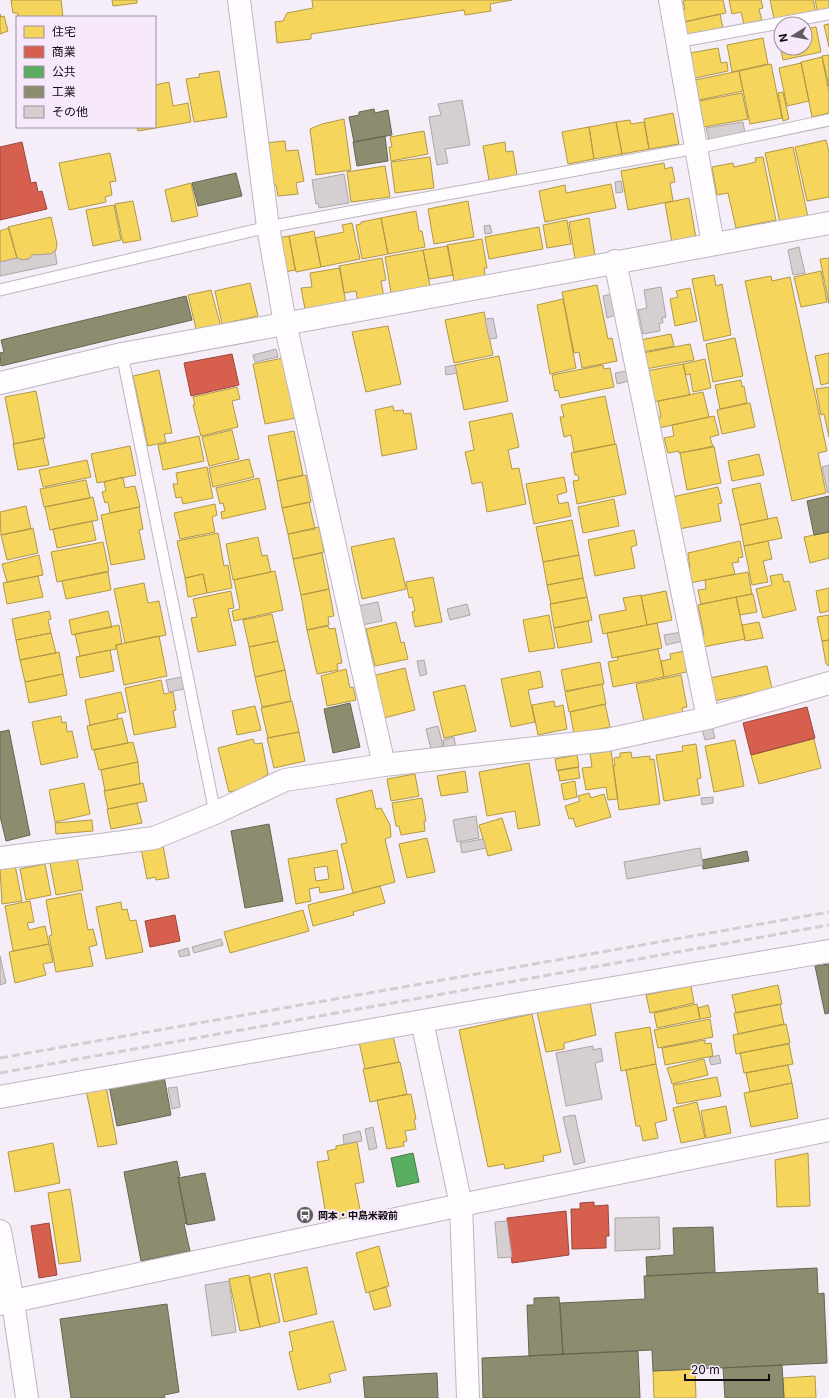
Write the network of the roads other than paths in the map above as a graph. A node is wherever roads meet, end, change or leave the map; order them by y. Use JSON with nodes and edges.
{"nodes":[{"id":1,"x":239,"y":0,"type":"edge"},
{"id":2,"x":670,"y":0,"type":"edge"},
{"id":3,"x":829,"y":14,"type":"edge"},
{"id":4,"x":677,"y":42,"type":"junction"},
{"id":5,"x":829,"y":120,"type":"edge"},
{"id":6,"x":696,"y":148,"type":"junction"},
{"id":7,"x":829,"y":223,"type":"edge"},
{"id":8,"x":268,"y":227,"type":"junction"},
{"id":9,"x":713,"y":244,"type":"junction"},
{"id":10,"x":615,"y":261,"type":"junction"},
{"id":11,"x":0,"y":290,"type":"edge"},
{"id":12,"x":285,"y":323,"type":"junction"},
{"id":13,"x":122,"y":354,"type":"junction"},
{"id":14,"x":0,"y":383,"type":"edge"},
{"id":15,"x":829,"y":683,"type":"edge"},
{"id":16,"x":708,"y":718,"type":"junction"},
{"id":17,"x":384,"y":765,"type":"junction"},
{"id":18,"x":215,"y":813,"type":"junction"},
{"id":19,"x":0,"y":858,"type":"edge"},
{"id":20,"x":829,"y":951,"type":"edge"},
{"id":21,"x":422,"y":1021,"type":"junction"},
{"id":22,"x":0,"y":1097,"type":"edge"},
{"id":23,"x":829,"y":1130,"type":"edge"},
{"id":24,"x":461,"y":1205,"type":"junction"},
{"id":25,"x":0,"y":1231,"type":"edge"},
{"id":26,"x":7,"y":1303,"type":"edge"},
{"id":27,"x":27,"y":1398,"type":"edge"},
{"id":28,"x":468,"y":1398,"type":"edge"}],
"edges":[{"from":1,"to":8,"type":"street"},
{"from":2,"to":4,"type":"street"},
{"from":3,"to":4,"type":"lane"},
{"from":4,"to":6,"type":"street"},
{"from":5,"to":6,"type":"lane"},
{"from":6,"to":8,"type":"lane"},
{"from":6,"to":9,"type":"street"},
{"from":7,"to":9,"type":"street"},
{"from":8,"to":11,"type":"lane"},
{"from":8,"to":12,"type":"street"},
{"from":9,"to":10,"type":"street"},
{"from":10,"to":12,"type":"street"},
{"from":10,"to":16,"type":"street"},
{"from":12,"to":13,"type":"street"},
{"from":12,"to":17,"type":"street"},
{"from":13,"to":14,"type":"street"},
{"from":13,"to":18,"type":"lane"},
{"from":15,"to":16,"type":"street"},
{"from":16,"to":17,"type":"street"},
{"from":17,"to":18,"type":"street"},
{"from":18,"to":19,"type":"street"},
{"from":20,"to":21,"type":"street"},
{"from":21,"to":22,"type":"street"},
{"from":21,"to":24,"type":"street"},
{"from":23,"to":24,"type":"street"},
{"from":24,"to":26,"type":"street"},
{"from":24,"to":28,"type":"street"},
{"from":25,"to":26,"type":"street"},
{"from":26,"to":27,"type":"street"}]}
